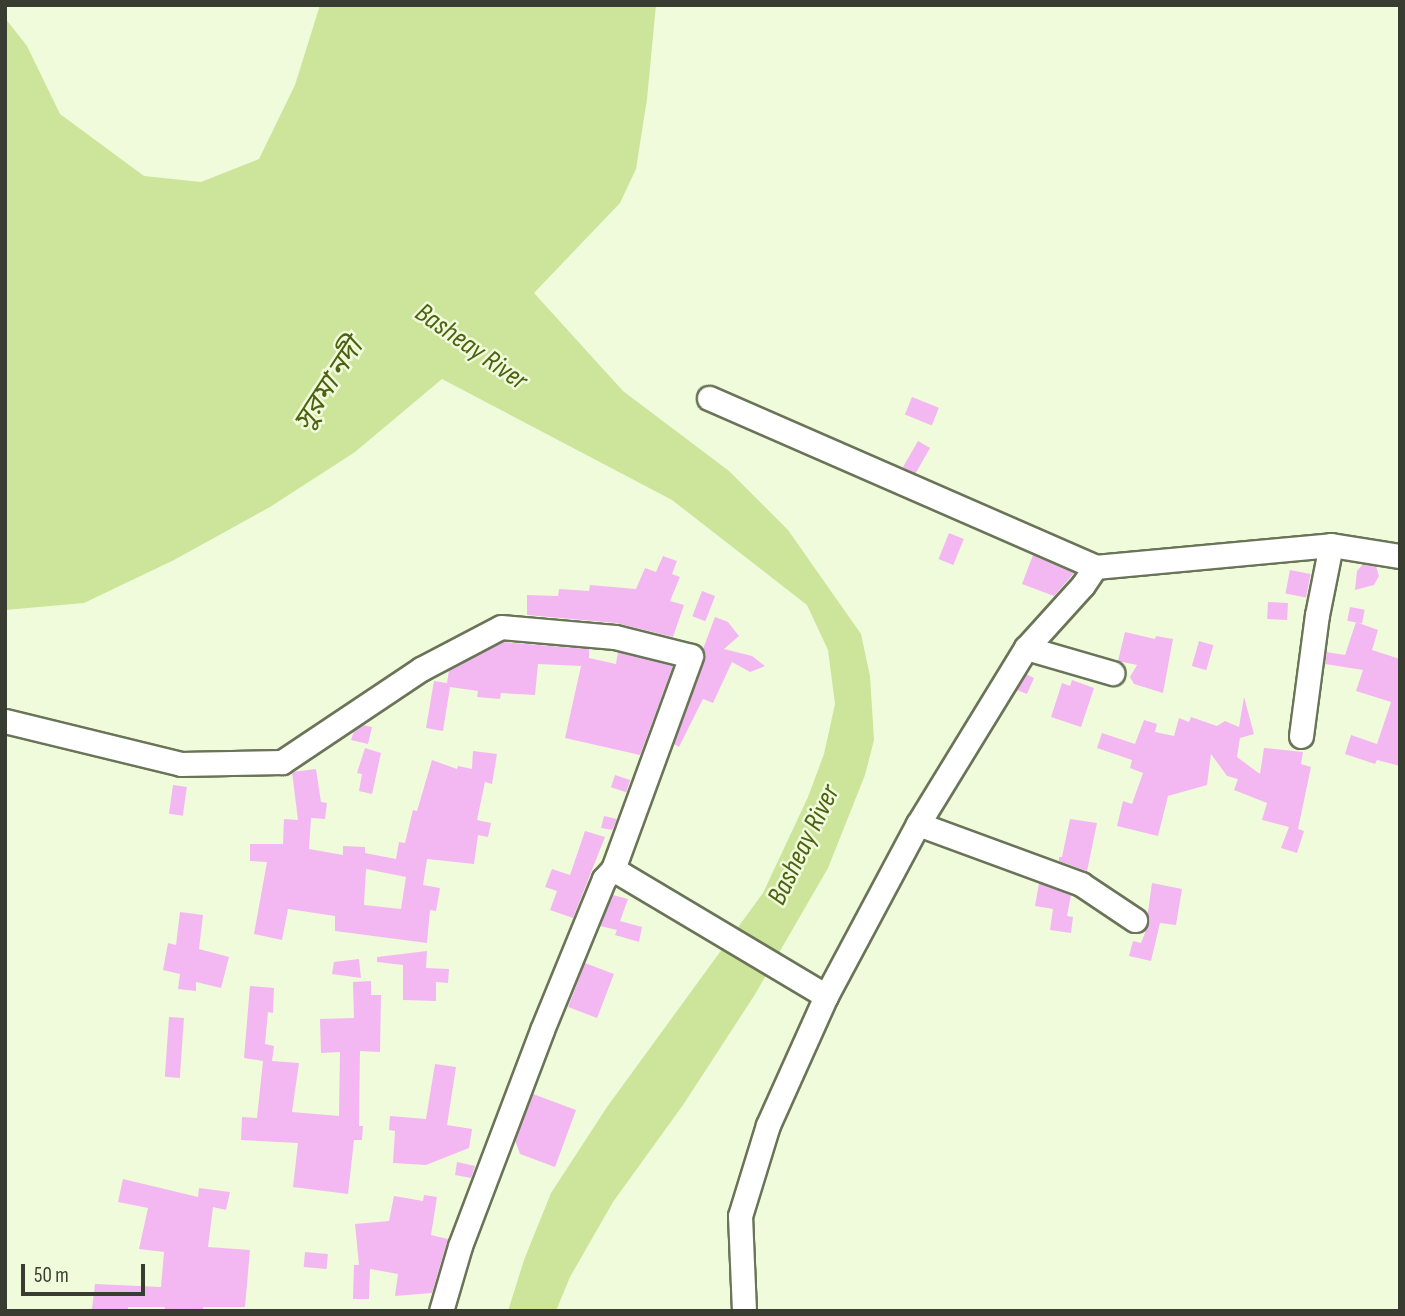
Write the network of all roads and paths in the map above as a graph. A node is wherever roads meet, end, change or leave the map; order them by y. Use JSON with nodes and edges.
{"nodes":[{"id":1,"x":709,"y":398,"type":"dead end"},
{"id":2,"x":1331,"y":545,"type":"junction"},
{"id":3,"x":1400,"y":555,"type":"edge"},
{"id":4,"x":1095,"y":566,"type":"junction"},
{"id":5,"x":1026,"y":648,"type":"junction"},
{"id":6,"x":1112,"y":673,"type":"dead end"},
{"id":7,"x":5,"y":721,"type":"edge"},
{"id":8,"x":1301,"y":736,"type":"dead end"},
{"id":9,"x":918,"y":824,"type":"junction"},
{"id":10,"x":613,"y":869,"type":"junction"},
{"id":11,"x":1135,"y":920,"type":"dead end"},
{"id":12,"x":826,"y":996,"type":"junction"},
{"id":13,"x":442,"y":1311,"type":"edge"},
{"id":14,"x":744,"y":1311,"type":"edge"}],
"edges":[{"from":1,"to":4,"type":"street"},
{"from":2,"to":3,"type":"street"},
{"from":2,"to":4,"type":"street"},
{"from":2,"to":8,"type":"street"},
{"from":4,"to":5,"type":"street"},
{"from":5,"to":6,"type":"street"},
{"from":5,"to":9,"type":"street"},
{"from":7,"to":10,"type":"street"},
{"from":9,"to":11,"type":"street"},
{"from":9,"to":12,"type":"street"},
{"from":10,"to":12,"type":"street"},
{"from":10,"to":13,"type":"street"},
{"from":12,"to":14,"type":"street"}]}
